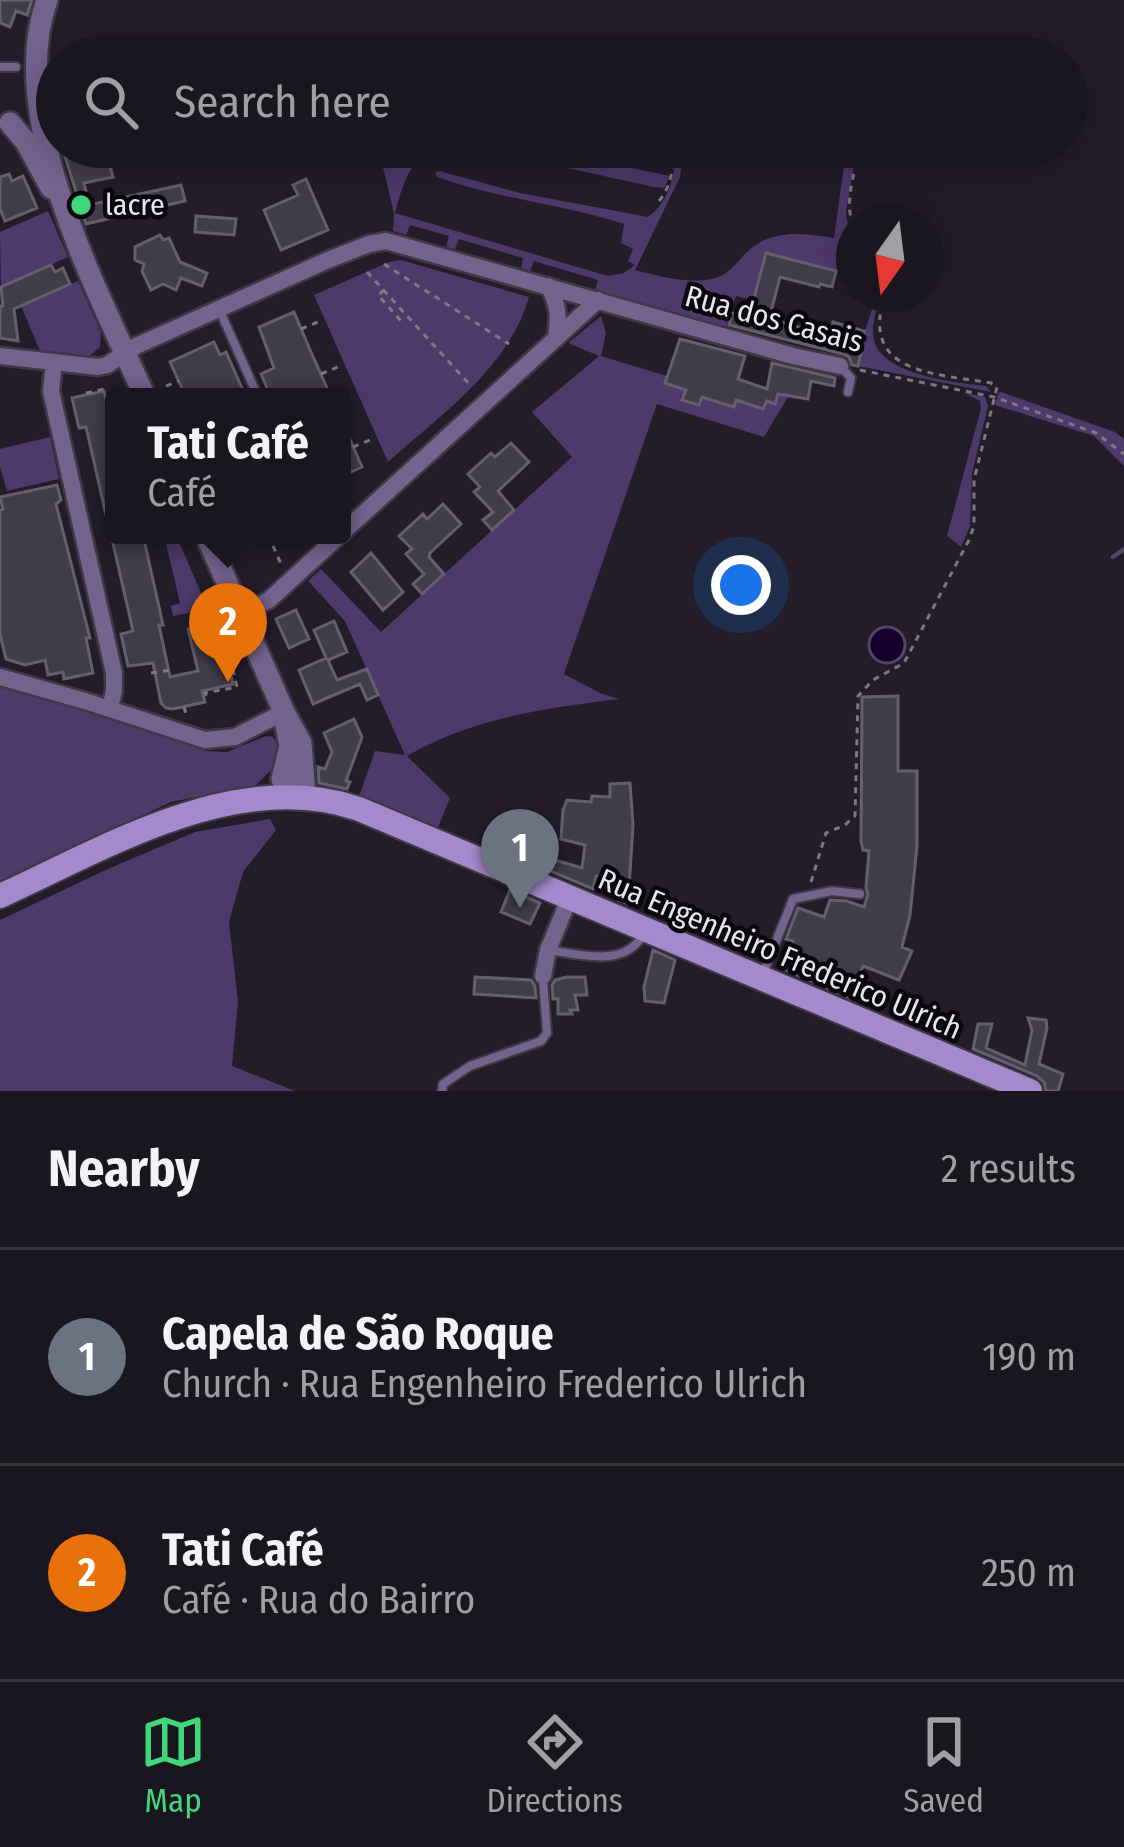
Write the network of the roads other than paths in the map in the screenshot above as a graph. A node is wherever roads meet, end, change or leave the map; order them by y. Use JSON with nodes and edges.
{"nodes":[{"id":1,"x":47,"y":0,"type":"edge"},
{"id":2,"x":38,"y":36,"type":"edge"},
{"id":3,"x":0,"y":67,"type":"edge"},
{"id":4,"x":16,"y":67,"type":"dead end"},
{"id":5,"x":36,"y":120,"type":"edge"},
{"id":6,"x":5,"y":123,"type":"edge"},
{"id":7,"x":36,"y":162,"type":"edge"},
{"id":8,"x":39,"y":168,"type":"edge"},
{"id":9,"x":53,"y":168,"type":"edge"},
{"id":10,"x":62,"y":204,"type":"junction"},
{"id":11,"x":548,"y":286,"type":"junction"},
{"id":12,"x":598,"y":299,"type":"junction"},
{"id":13,"x":219,"y":309,"type":"junction"},
{"id":14,"x":556,"y":338,"type":"junction"},
{"id":15,"x":125,"y":353,"type":"junction"},
{"id":16,"x":0,"y":356,"type":"edge"},
{"id":17,"x":53,"y":362,"type":"junction"},
{"id":18,"x":840,"y":366,"type":"joint"},
{"id":19,"x":141,"y":388,"type":"edge"},
{"id":20,"x":254,"y":388,"type":"edge"},
{"id":21,"x":848,"y":392,"type":"dead end"},
{"id":22,"x":351,"y":525,"type":"edge"},
{"id":23,"x":210,"y":544,"type":"edge"},
{"id":24,"x":330,"y":544,"type":"edge"},
{"id":25,"x":241,"y":615,"type":"junction"},
{"id":26,"x":0,"y":677,"type":"edge"},
{"id":27,"x":110,"y":708,"type":"junction"},
{"id":28,"x":284,"y":712,"type":"junction"},
{"id":29,"x":287,"y":760,"type":"junction"},
{"id":30,"x":299,"y":796,"type":"junction"},
{"id":31,"x":247,"y":802,"type":"junction"},
{"id":32,"x":860,"y":894,"type":"dead end"},
{"id":33,"x":0,"y":896,"type":"edge"},
{"id":34,"x":569,"y":899,"type":"junction"},
{"id":35,"x":645,"y":931,"type":"junction"},
{"id":36,"x":548,"y":950,"type":"junction"},
{"id":37,"x":543,"y":976,"type":"joint"},
{"id":38,"x":761,"y":979,"type":"junction"},
{"id":39,"x":442,"y":1091,"type":"edge"},
{"id":40,"x":1030,"y":1091,"type":"edge"}],
"edges":[{"from":1,"to":2,"type":"street"},
{"from":3,"to":4,"type":"lane"},
{"from":5,"to":6,"type":"street"},
{"from":6,"to":7,"type":"street"},
{"from":8,"to":10,"type":"street"},
{"from":9,"to":10,"type":"street"},
{"from":10,"to":15,"type":"street"},
{"from":11,"to":12,"type":"street","name":"Rua dos Casais"},
{"from":11,"to":13,"type":"street","name":"Rua dos Casais"},
{"from":11,"to":14,"type":"street"},
{"from":12,"to":14,"type":"street"},
{"from":12,"to":18,"type":"street","name":"Rua dos Casais"},
{"from":13,"to":15,"type":"street","name":"Rua dos Casais"},
{"from":13,"to":20,"type":"lane"},
{"from":14,"to":22,"type":"street"},
{"from":15,"to":17,"type":"street","name":"Rua dos Casais"},
{"from":15,"to":19,"type":"street"},
{"from":16,"to":17,"type":"street","name":"Rua dos Casais"},
{"from":17,"to":27,"type":"street"},
{"from":18,"to":21,"type":"lane"},
{"from":23,"to":25,"type":"street"},
{"from":24,"to":25,"type":"street"},
{"from":25,"to":28,"type":"street"},
{"from":26,"to":27,"type":"street"},
{"from":27,"to":28,"type":"street"},
{"from":28,"to":29,"type":"street"},
{"from":28,"to":30,"type":"street"},
{"from":29,"to":30,"type":"street"},
{"from":29,"to":31,"type":"street"},
{"from":30,"to":31,"type":"main road"},
{"from":30,"to":34,"type":"main road","name":"Rua Engenheiro Frederico Ulrich"},
{"from":31,"to":33,"type":"main road"},
{"from":32,"to":38,"type":"lane"},
{"from":34,"to":35,"type":"main road","name":"Rua Engenheiro Frederico Ulrich"},
{"from":34,"to":36,"type":"street"},
{"from":35,"to":36,"type":"lane"},
{"from":35,"to":38,"type":"main road","name":"Rua Engenheiro Frederico Ulrich"},
{"from":36,"to":37,"type":"street"},
{"from":37,"to":39,"type":"lane"},
{"from":38,"to":40,"type":"main road","name":"Rua Engenheiro Frederico Ulrich"}]}
